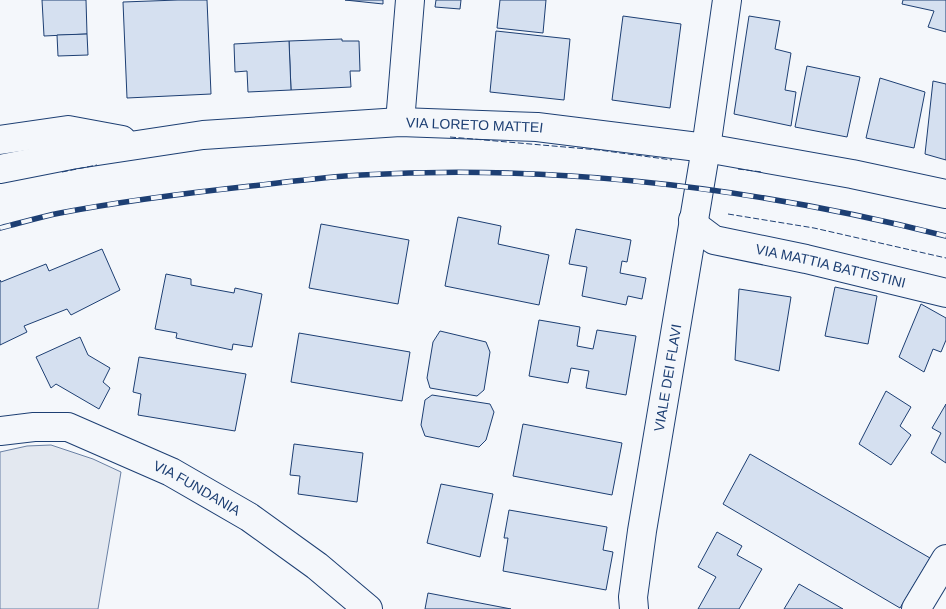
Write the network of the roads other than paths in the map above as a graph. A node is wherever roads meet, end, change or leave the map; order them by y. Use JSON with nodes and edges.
{"nodes":[{"id":1,"x":410,"y":0,"type":"edge"},
{"id":2,"x":727,"y":0,"type":"edge"},
{"id":3,"x":400,"y":122,"type":"junction"},
{"id":4,"x":0,"y":140,"type":"edge"},
{"id":5,"x":146,"y":144,"type":"junction"},
{"id":6,"x":716,"y":150,"type":"junction"},
{"id":7,"x":0,"y":169,"type":"edge"},
{"id":8,"x":946,"y":194,"type":"edge"},
{"id":9,"x":693,"y":220,"type":"junction"},
{"id":10,"x":714,"y":240,"type":"junction"},
{"id":11,"x":688,"y":255,"type":"junction"},
{"id":12,"x":946,"y":293,"type":"edge"},
{"id":13,"x":0,"y":431,"type":"edge"},
{"id":14,"x":946,"y":559,"type":"edge"},
{"id":15,"x":368,"y":609,"type":"edge"},
{"id":16,"x":634,"y":609,"type":"edge"},
{"id":17,"x":916,"y":609,"type":"edge"}],
"edges":[{"from":1,"to":3,"type":"street"},
{"from":2,"to":6,"type":"street","name":"VIALE DEI FLAVI"},
{"from":3,"to":5,"type":"street","name":"VIA LORETO MATTEI"},
{"from":3,"to":6,"type":"street","name":"VIA LORETO MATTEI"},
{"from":4,"to":5,"type":"street"},
{"from":5,"to":7,"type":"street","name":"VIA LORETO MATTEI"},
{"from":6,"to":8,"type":"street","name":"VIA LORETO MATTEI"},
{"from":6,"to":9,"type":"street","name":"VIALE DEI FLAVI"},
{"from":9,"to":10,"type":"street","name":"VIA MATTIA BATTISTINI"},
{"from":9,"to":11,"type":"street","name":"VIALE DEI FLAVI"},
{"from":10,"to":11,"type":"street"},
{"from":10,"to":12,"type":"street","name":"VIA MATTIA BATTISTINI"},
{"from":11,"to":16,"type":"street","name":"VIALE DEI FLAVI"},
{"from":13,"to":15,"type":"street","name":"VIA FUNDANIA"},
{"from":14,"to":17,"type":"street"}]}
